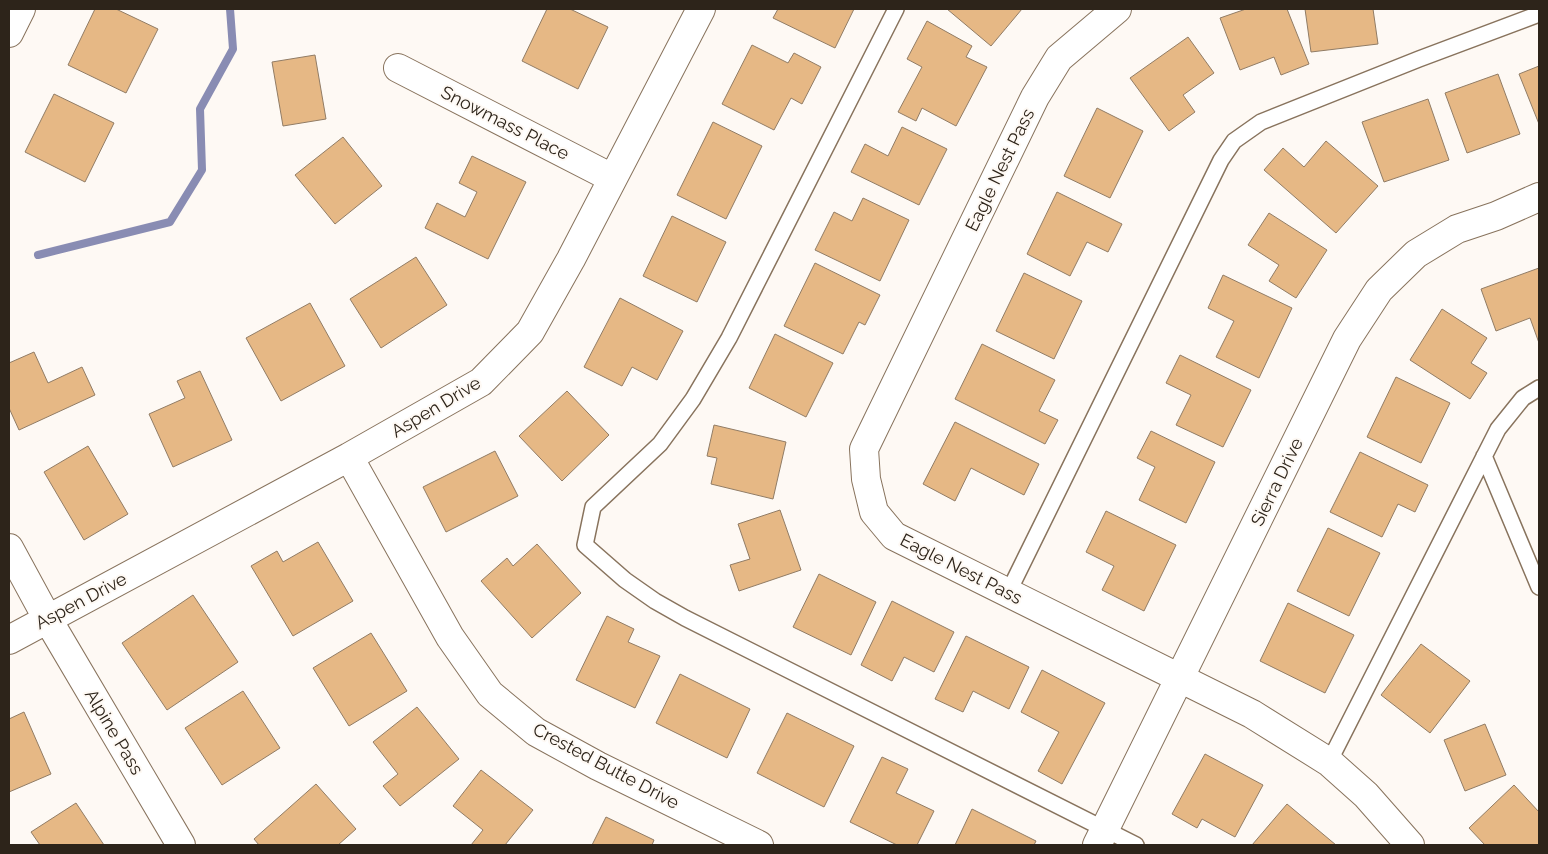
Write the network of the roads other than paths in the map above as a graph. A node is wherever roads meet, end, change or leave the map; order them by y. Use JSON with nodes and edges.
{"nodes":[{"id":1,"x":21,"y":9,"type":"edge"},
{"id":2,"x":701,"y":9,"type":"edge"},
{"id":3,"x":896,"y":9,"type":"edge"},
{"id":4,"x":1117,"y":9,"type":"edge"},
{"id":5,"x":1539,"y":14,"type":"edge"},
{"id":6,"x":9,"y":33,"type":"edge"},
{"id":7,"x":398,"y":68,"type":"dead end"},
{"id":8,"x":612,"y":178,"type":"junction"},
{"id":9,"x":1539,"y":197,"type":"edge"},
{"id":10,"x":1539,"y":388,"type":"edge"},
{"id":11,"x":1484,"y":456,"type":"junction"},
{"id":12,"x":349,"y":457,"type":"junction"},
{"id":13,"x":9,"y":548,"type":"edge"},
{"id":14,"x":1539,"y":587,"type":"edge"},
{"id":15,"x":1008,"y":593,"type":"junction"},
{"id":16,"x":48,"y":618,"type":"junction"},
{"id":17,"x":9,"y":640,"type":"edge"},
{"id":18,"x":1181,"y":677,"type":"junction"},
{"id":19,"x":1329,"y":762,"type":"junction"},
{"id":20,"x":720,"y":837,"type":"edge"},
{"id":21,"x":1101,"y":838,"type":"edge"},
{"id":22,"x":181,"y":845,"type":"edge"},
{"id":23,"x":760,"y":845,"type":"edge"},
{"id":24,"x":1136,"y":845,"type":"edge"},
{"id":25,"x":1410,"y":845,"type":"edge"}],
"edges":[{"from":1,"to":6,"type":"street"},
{"from":2,"to":8,"type":"street","name":"Aspen Drive"},
{"from":3,"to":21,"type":"lane"},
{"from":4,"to":15,"type":"street","name":"Eagle Nest Pass"},
{"from":5,"to":15,"type":"lane"},
{"from":7,"to":8,"type":"street","name":"Snowmass Place"},
{"from":8,"to":12,"type":"street","name":"Aspen Drive"},
{"from":9,"to":18,"type":"street","name":"Sierra Drive"},
{"from":10,"to":11,"type":"lane"},
{"from":11,"to":14,"type":"lane"},
{"from":11,"to":19,"type":"lane"},
{"from":12,"to":16,"type":"street","name":"Aspen Drive"},
{"from":12,"to":20,"type":"street","name":"Crested Butte Drive"},
{"from":13,"to":16,"type":"street","name":"Alpine Pass"},
{"from":15,"to":18,"type":"street","name":"Eagle Nest Pass"},
{"from":16,"to":17,"type":"street","name":"Aspen Drive"},
{"from":16,"to":22,"type":"street","name":"Alpine Pass"},
{"from":18,"to":19,"type":"street","name":"Eagle Nest Pass"},
{"from":18,"to":21,"type":"street","name":"Sierra Drive"},
{"from":19,"to":25,"type":"street","name":"Eagle Nest Pass"},
{"from":20,"to":23,"type":"street","name":"Crested Butte Drive"},
{"from":21,"to":24,"type":"lane"}]}
